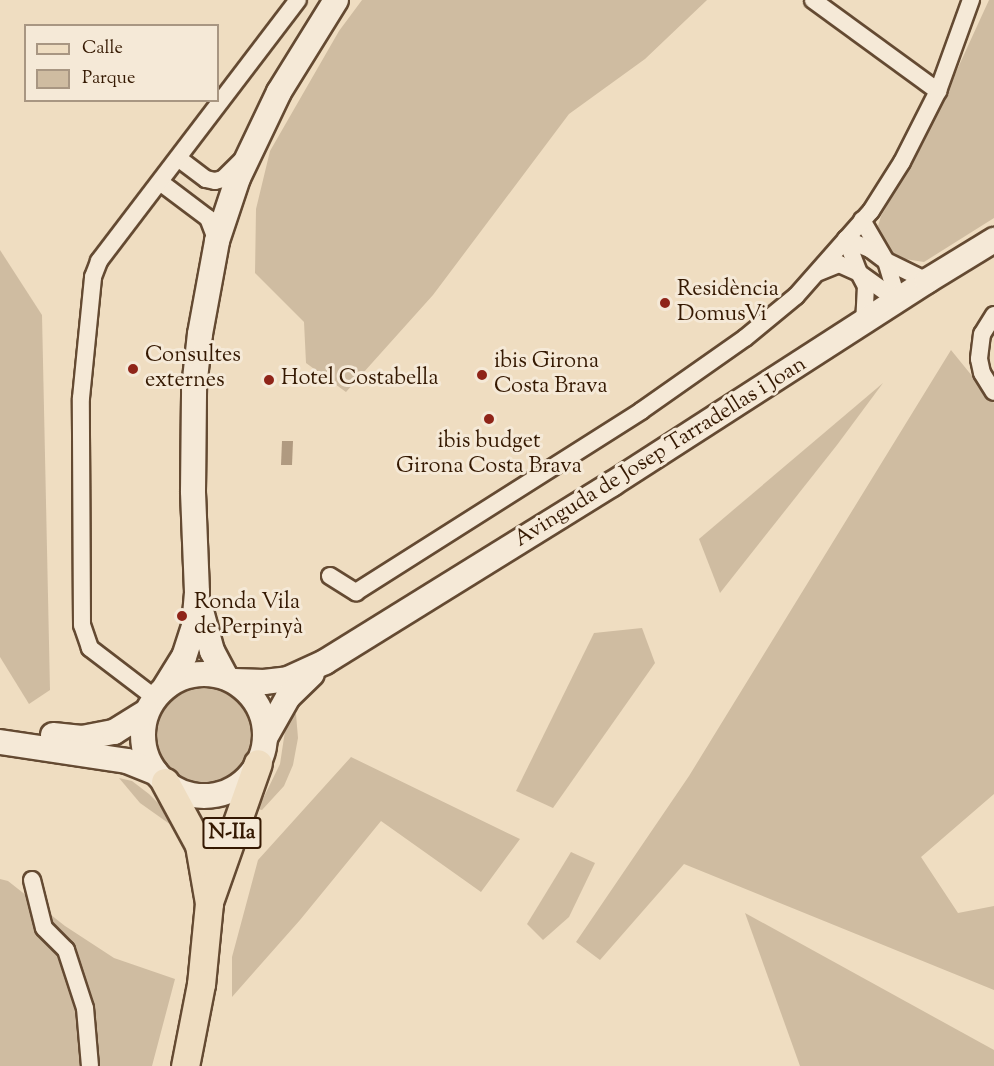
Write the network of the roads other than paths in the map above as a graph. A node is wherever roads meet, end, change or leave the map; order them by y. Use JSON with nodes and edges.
{"nodes":[{"id":1,"x":298,"y":0,"type":"edge"},
{"id":2,"x":336,"y":0,"type":"edge"},
{"id":3,"x":813,"y":0,"type":"edge"},
{"id":4,"x":971,"y":0,"type":"edge"},
{"id":5,"x":938,"y":91,"type":"junction"},
{"id":6,"x":250,"y":152,"type":"junction"},
{"id":7,"x":178,"y":158,"type":"junction"},
{"id":8,"x":160,"y":182,"type":"junction"},
{"id":9,"x":862,"y":220,"type":"junction"},
{"id":10,"x":846,"y":239,"type":"junction"},
{"id":11,"x":994,"y":240,"type":"edge"},
{"id":12,"x":218,"y":241,"type":"junction"},
{"id":13,"x":886,"y":261,"type":"junction"},
{"id":14,"x":816,"y":273,"type":"junction"},
{"id":15,"x":859,"y":273,"type":"junction"},
{"id":16,"x":927,"y":280,"type":"junction"},
{"id":17,"x":898,"y":301,"type":"junction"},
{"id":18,"x":994,"y":315,"type":"edge"},
{"id":19,"x":864,"y":323,"type":"junction"},
{"id":20,"x":994,"y":392,"type":"edge"},
{"id":21,"x":330,"y":576,"type":"dead end"},
{"id":22,"x":197,"y":592,"type":"junction"},
{"id":23,"x":325,"y":662,"type":"junction"},
{"id":24,"x":230,"y":679,"type":"junction"},
{"id":25,"x":155,"y":699,"type":"junction"},
{"id":26,"x":0,"y":728,"type":"edge"},
{"id":27,"x":25,"y":739,"type":"junction"},
{"id":28,"x":0,"y":742,"type":"edge"},
{"id":29,"x":262,"y":750,"type":"junction"},
{"id":30,"x":160,"y":777,"type":"junction"},
{"id":31,"x":32,"y":880,"type":"dead end"},
{"id":32,"x":208,"y":903,"type":"junction"},
{"id":33,"x":90,"y":1066,"type":"edge"},
{"id":34,"x":185,"y":1066,"type":"edge"}],
"edges":[{"from":1,"to":7,"type":"street"},
{"from":2,"to":6,"type":"main road","number":"N-IIa"},
{"from":3,"to":5,"type":"street"},
{"from":4,"to":5,"type":"street"},
{"from":5,"to":9,"type":"street"},
{"from":6,"to":7,"type":"street"},
{"from":6,"to":12,"type":"main road","number":"N-IIa"},
{"from":7,"to":8,"type":"street"},
{"from":8,"to":12,"type":"street"},
{"from":8,"to":25,"type":"street"},
{"from":9,"to":10,"type":"street"},
{"from":9,"to":13,"type":"street"},
{"from":10,"to":13,"type":"street"},
{"from":10,"to":14,"type":"street"},
{"from":10,"to":15,"type":"street"},
{"from":11,"to":16,"type":"main road","name":"Avinguda de Josep Tarradellas i Joan"},
{"from":12,"to":22,"type":"main road","number":"N-IIa"},
{"from":13,"to":16,"type":"street"},
{"from":13,"to":17,"type":"street"},
{"from":14,"to":15,"type":"street"},
{"from":14,"to":21,"type":"street"},
{"from":15,"to":17,"type":"street"},
{"from":15,"to":19,"type":"street"},
{"from":16,"to":17,"type":"main road","name":"Avinguda de Josep Tarradellas i Joan"},
{"from":17,"to":19,"type":"main road","name":"Avinguda de Josep Tarradellas i Joan"},
{"from":18,"to":20,"type":"street"},
{"from":19,"to":23,"type":"main road","name":"Avinguda de Josep Tarradellas i Joan"},
{"from":22,"to":24,"type":"main road","number":"N-IIa"},
{"from":22,"to":25,"type":"main road","number":"N-IIa"},
{"from":23,"to":24,"type":"main road","name":"Avinguda de Josep Tarradellas i Joan"},
{"from":23,"to":29,"type":"main road","name":"Avinguda de Josep Tarradellas i Joan"},
{"from":24,"to":25,"type":"main road"},
{"from":24,"to":29,"type":"main road","number":"N-IIa"},
{"from":25,"to":27,"type":"main road"},
{"from":25,"to":30,"type":"main road","number":"N-IIa"},
{"from":26,"to":27,"type":"main road"},
{"from":27,"to":28,"type":"main road"},
{"from":27,"to":30,"type":"main road"},
{"from":29,"to":30,"type":"main road","number":"N-IIa"},
{"from":29,"to":32,"type":"main road","number":"N-IIa"},
{"from":30,"to":32,"type":"main road","number":"N-IIa"},
{"from":31,"to":33,"type":"street"},
{"from":32,"to":34,"type":"main road","number":"N-IIa"}]}
